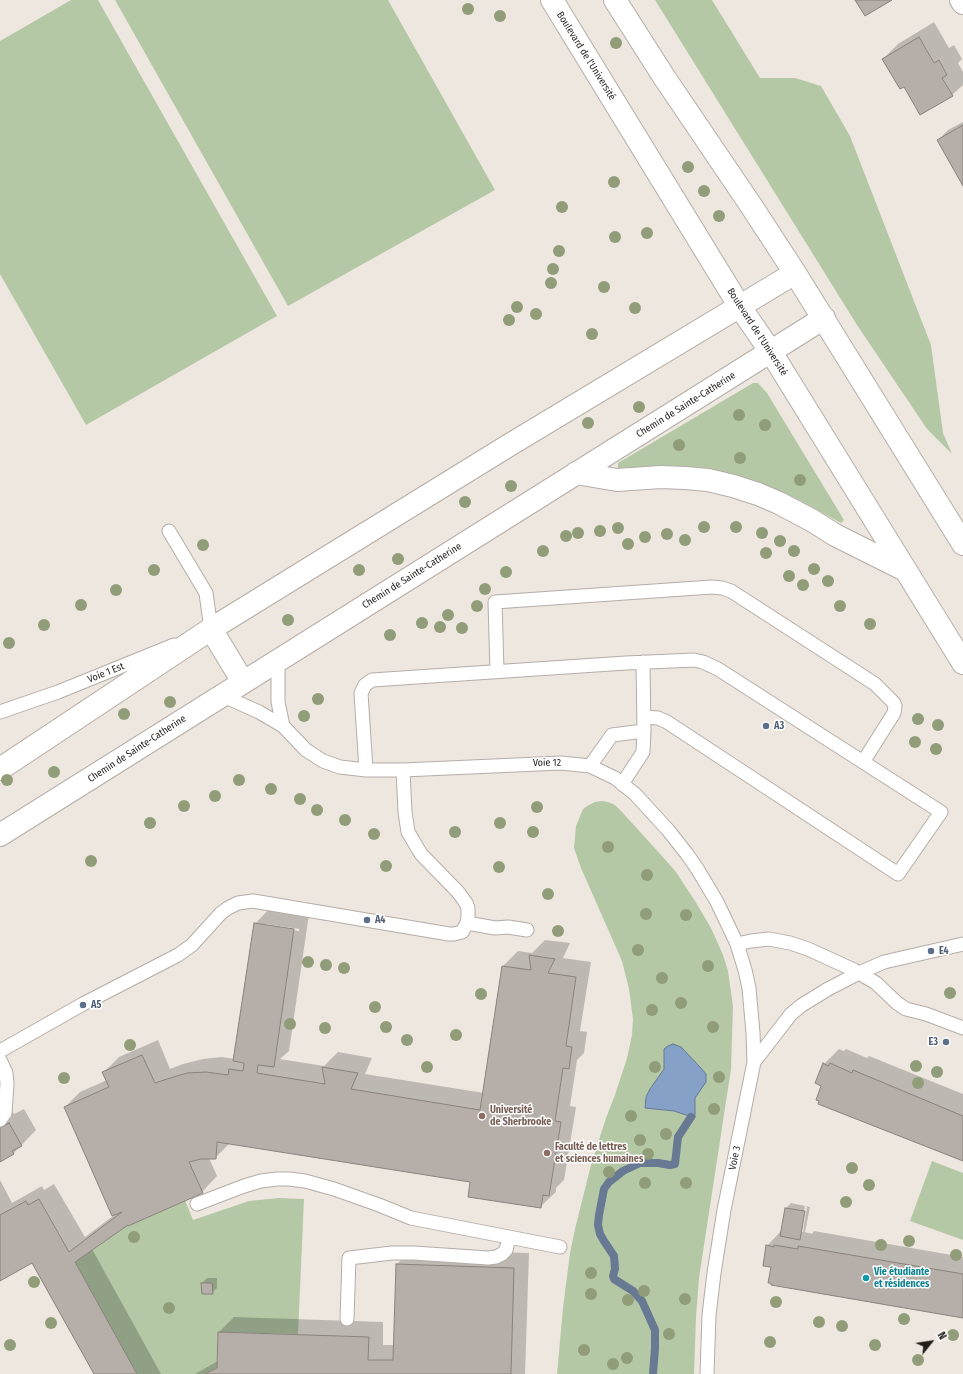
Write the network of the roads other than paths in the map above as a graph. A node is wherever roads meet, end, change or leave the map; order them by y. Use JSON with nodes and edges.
{"nodes":[{"id":1,"x":552,"y":0,"type":"edge"},
{"id":2,"x":615,"y":0,"type":"edge"},
{"id":3,"x":961,"y":0,"type":"edge"},
{"id":4,"x":963,"y":3,"type":"edge"},
{"id":5,"x":795,"y":273,"type":"junction"},
{"id":6,"x":740,"y":307,"type":"junction"},
{"id":7,"x":824,"y":318,"type":"junction"},
{"id":8,"x":771,"y":352,"type":"junction"},
{"id":9,"x":576,"y":473,"type":"junction"},
{"id":10,"x":169,"y":531,"type":"dead end"},
{"id":11,"x":963,"y":544,"type":"edge"},
{"id":12,"x":905,"y":570,"type":"junction"},
{"id":13,"x":211,"y":629,"type":"junction"},
{"id":14,"x":278,"y":660,"type":"junction"},
{"id":15,"x":643,"y":662,"type":"junction"},
{"id":16,"x":963,"y":663,"type":"edge"},
{"id":17,"x":497,"y":671,"type":"junction"},
{"id":18,"x":243,"y":682,"type":"junction"},
{"id":19,"x":221,"y":695,"type":"junction"},
{"id":20,"x":0,"y":712,"type":"edge"},
{"id":21,"x":644,"y":717,"type":"junction"},
{"id":22,"x":283,"y":726,"type":"junction"},
{"id":23,"x":644,"y":731,"type":"junction"},
{"id":24,"x":863,"y":762,"type":"junction"},
{"id":25,"x":590,"y":766,"type":"junction"},
{"id":26,"x":0,"y":769,"type":"edge"},
{"id":27,"x":366,"y":770,"type":"junction"},
{"id":28,"x":402,"y":770,"type":"junction"},
{"id":29,"x":622,"y":784,"type":"junction"},
{"id":30,"x":0,"y":835,"type":"edge"},
{"id":31,"x":467,"y":923,"type":"junction"},
{"id":32,"x":527,"y":930,"type":"dead end"},
{"id":33,"x":737,"y":944,"type":"junction"},
{"id":34,"x":963,"y":944,"type":"edge"},
{"id":35,"x":859,"y":973,"type":"junction"},
{"id":36,"x":963,"y":1028,"type":"edge"},
{"id":37,"x":0,"y":1051,"type":"edge"},
{"id":38,"x":0,"y":1060,"type":"edge"},
{"id":39,"x":754,"y":1062,"type":"junction"},
{"id":40,"x":0,"y":1120,"type":"edge"},
{"id":41,"x":197,"y":1204,"type":"dead end"},
{"id":42,"x":509,"y":1238,"type":"junction"},
{"id":43,"x":560,"y":1248,"type":"dead end"},
{"id":44,"x":347,"y":1319,"type":"dead end"},
{"id":45,"x":707,"y":1374,"type":"edge"}],
"edges":[{"from":1,"to":6,"type":"main road","name":"Boulevard de l'Université"},
{"from":2,"to":5,"type":"main road"},
{"from":3,"to":4,"type":"main road"},
{"from":5,"to":6,"type":"main road"},
{"from":5,"to":7,"type":"main road"},
{"from":6,"to":8,"type":"main road","name":"Boulevard de l'Université"},
{"from":6,"to":13,"type":"main road"},
{"from":7,"to":8,"type":"main road","name":"Chemin de Sainte-Catherine"},
{"from":7,"to":11,"type":"main road"},
{"from":8,"to":9,"type":"main road","name":"Chemin de Sainte-Catherine"},
{"from":8,"to":12,"type":"main road","name":"Boulevard de l'Université"},
{"from":9,"to":12,"type":"main road"},
{"from":9,"to":14,"type":"main road","name":"Chemin de Sainte-Catherine"},
{"from":10,"to":13,"type":"lane"},
{"from":12,"to":16,"type":"main road","name":"Boulevard de l'Université"},
{"from":13,"to":18,"type":"main road"},
{"from":13,"to":20,"type":"lane","name":"Voie 1 Est"},
{"from":13,"to":26,"type":"main road"},
{"from":14,"to":18,"type":"main road","name":"Chemin de Sainte-Catherine"},
{"from":14,"to":22,"type":"lane"},
{"from":15,"to":17,"type":"lane"},
{"from":15,"to":21,"type":"lane"},
{"from":15,"to":24,"type":"lane"},
{"from":17,"to":24,"type":"lane"},
{"from":17,"to":27,"type":"lane"},
{"from":18,"to":19,"type":"main road","name":"Chemin de Sainte-Catherine"},
{"from":19,"to":22,"type":"lane","name":"Voie 12"},
{"from":19,"to":30,"type":"main road","name":"Chemin de Sainte-Catherine"},
{"from":21,"to":23,"type":"lane"},
{"from":21,"to":24,"type":"lane"},
{"from":22,"to":27,"type":"lane","name":"Voie 12"},
{"from":23,"to":25,"type":"lane"},
{"from":23,"to":29,"type":"lane"},
{"from":25,"to":28,"type":"lane","name":"Voie 12"},
{"from":25,"to":29,"type":"lane","name":"Voie 12"},
{"from":27,"to":28,"type":"lane","name":"Voie 12"},
{"from":28,"to":31,"type":"lane"},
{"from":29,"to":33,"type":"lane","name":"Voie 12"},
{"from":31,"to":32,"type":"lane"},
{"from":31,"to":37,"type":"lane"},
{"from":33,"to":35,"type":"lane"},
{"from":33,"to":39,"type":"lane","name":"Voie 3"},
{"from":34,"to":35,"type":"lane"},
{"from":35,"to":36,"type":"lane"},
{"from":35,"to":39,"type":"lane"},
{"from":38,"to":40,"type":"lane"},
{"from":39,"to":45,"type":"lane","name":"Voie 3"},
{"from":41,"to":42,"type":"lane"},
{"from":42,"to":43,"type":"lane"},
{"from":42,"to":44,"type":"lane"}]}
